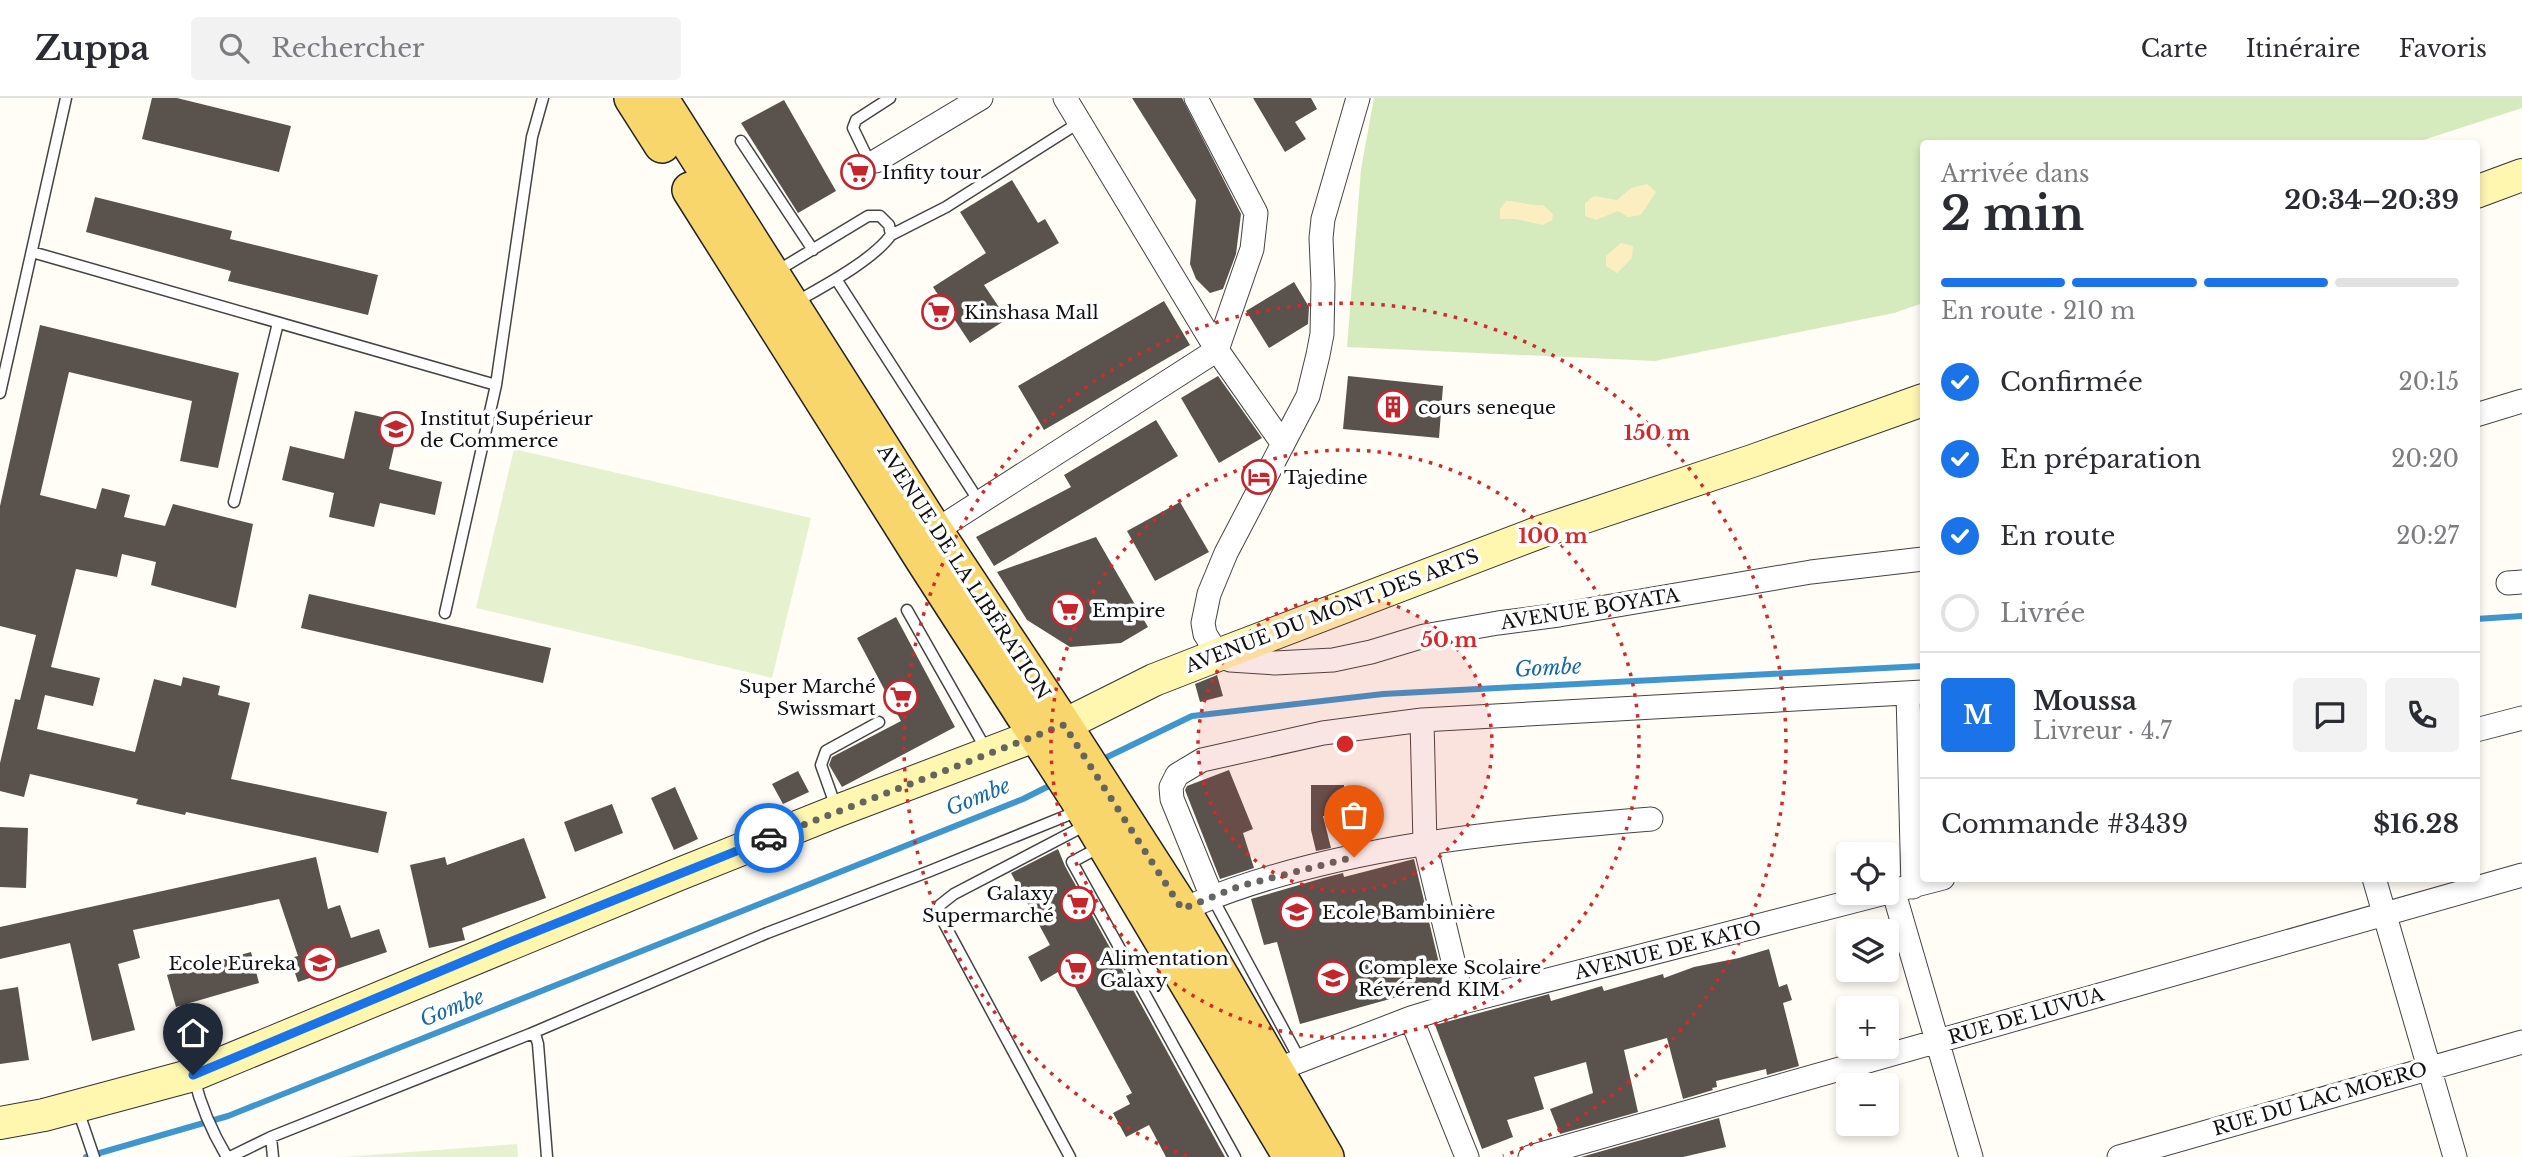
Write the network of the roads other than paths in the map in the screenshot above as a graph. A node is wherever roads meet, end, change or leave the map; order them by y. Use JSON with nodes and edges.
{"nodes":[{"id":1,"x":65,"y":98,"type":"edge"},
{"id":2,"x":543,"y":98,"type":"edge"},
{"id":3,"x":632,"y":98,"type":"edge"},
{"id":4,"x":660,"y":98,"type":"edge"},
{"id":5,"x":890,"y":98,"type":"edge"},
{"id":6,"x":981,"y":98,"type":"edge"},
{"id":7,"x":1065,"y":98,"type":"edge"},
{"id":8,"x":1196,"y":98,"type":"edge"},
{"id":9,"x":1358,"y":98,"type":"edge"},
{"id":10,"x":1081,"y":121,"type":"junction"},
{"id":11,"x":741,"y":141,"type":"dead end"},
{"id":12,"x":876,"y":161,"type":"joint"},
{"id":13,"x":2522,"y":175,"type":"edge"},
{"id":14,"x":2480,"y":191,"type":"edge"},
{"id":15,"x":891,"y":236,"type":"junction"},
{"id":16,"x":813,"y":250,"type":"junction"},
{"id":17,"x":32,"y":252,"type":"junction"},
{"id":18,"x":772,"y":274,"type":"junction"},
{"id":19,"x":836,"y":279,"type":"junction"},
{"id":20,"x":791,"y":304,"type":"junction"},
{"id":21,"x":278,"y":323,"type":"junction"},
{"id":22,"x":1217,"y":349,"type":"junction"},
{"id":23,"x":496,"y":385,"type":"junction"},
{"id":24,"x":0,"y":393,"type":"edge"},
{"id":25,"x":1920,"y":401,"type":"edge"},
{"id":26,"x":2522,"y":401,"type":"edge"},
{"id":27,"x":2480,"y":414,"type":"edge"},
{"id":28,"x":1283,"y":444,"type":"junction"},
{"id":29,"x":234,"y":502,"type":"dead end"},
{"id":30,"x":981,"y":503,"type":"junction"},
{"id":31,"x":935,"y":531,"type":"junction"},
{"id":32,"x":1920,"y":559,"type":"edge"},
{"id":33,"x":908,"y":610,"type":"dead end"},
{"id":34,"x":445,"y":613,"type":"dead end"},
{"id":35,"x":1218,"y":655,"type":"junction"},
{"id":36,"x":1916,"y":693,"type":"edge"},
{"id":37,"x":2522,"y":718,"type":"edge"},
{"id":38,"x":1422,"y":720,"type":"junction"},
{"id":39,"x":879,"y":722,"type":"dead end"},
{"id":40,"x":2480,"y":729,"type":"edge"},
{"id":41,"x":1058,"y":741,"type":"junction"},
{"id":42,"x":989,"y":753,"type":"junction"},
{"id":43,"x":837,"y":811,"type":"junction"},
{"id":44,"x":1093,"y":813,"type":"junction"},
{"id":45,"x":1651,"y":819,"type":"dead end"},
{"id":46,"x":1425,"y":844,"type":"junction"},
{"id":47,"x":2522,"y":875,"type":"edge"},
{"id":48,"x":1930,"y":882,"type":"edge"},
{"id":49,"x":2375,"y":882,"type":"edge"},
{"id":50,"x":1904,"y":890,"type":"junction"},
{"id":51,"x":1197,"y":903,"type":"junction"},
{"id":52,"x":2384,"y":914,"type":"junction"},
{"id":53,"x":1463,"y":1002,"type":"junction"},
{"id":54,"x":1411,"y":1018,"type":"junction"},
{"id":55,"x":530,"y":1034,"type":"junction"},
{"id":56,"x":1937,"y":1041,"type":"junction"},
{"id":57,"x":2522,"y":1042,"type":"edge"},
{"id":58,"x":1288,"y":1065,"type":"junction"},
{"id":59,"x":2430,"y":1067,"type":"junction"},
{"id":60,"x":196,"y":1089,"type":"junction"},
{"id":61,"x":77,"y":1106,"type":"junction"},
{"id":62,"x":0,"y":1123,"type":"edge"},
{"id":63,"x":271,"y":1137,"type":"junction"},
{"id":64,"x":94,"y":1157,"type":"edge"},
{"id":65,"x":229,"y":1157,"type":"edge"},
{"id":66,"x":273,"y":1157,"type":"edge"},
{"id":67,"x":547,"y":1157,"type":"edge"},
{"id":68,"x":1070,"y":1157,"type":"edge"},
{"id":69,"x":1235,"y":1157,"type":"edge"},
{"id":70,"x":1291,"y":1157,"type":"edge"},
{"id":71,"x":1326,"y":1157,"type":"edge"},
{"id":72,"x":1467,"y":1157,"type":"edge"},
{"id":73,"x":1530,"y":1157,"type":"edge"},
{"id":74,"x":1971,"y":1157,"type":"edge"},
{"id":75,"x":2119,"y":1157,"type":"edge"},
{"id":76,"x":2455,"y":1157,"type":"edge"}],
"edges":[{"from":1,"to":17,"type":"lane"},
{"from":2,"to":23,"type":"lane"},
{"from":3,"to":41,"type":"main road","name":"AVENUE DE LA LIBÉRATION"},
{"from":4,"to":18,"type":"main road","name":"AVENUE DE LA LIBÉRATION"},
{"from":5,"to":12,"type":"lane"},
{"from":6,"to":12,"type":"street"},
{"from":7,"to":10,"type":"street"},
{"from":8,"to":22,"type":"street"},
{"from":9,"to":28,"type":"street"},
{"from":10,"to":15,"type":"lane"},
{"from":10,"to":22,"type":"street"},
{"from":11,"to":16,"type":"lane"},
{"from":13,"to":14,"type":"street"},
{"from":15,"to":16,"type":"lane"},
{"from":15,"to":19,"type":"lane"},
{"from":16,"to":18,"type":"lane"},
{"from":17,"to":21,"type":"lane"},
{"from":17,"to":24,"type":"lane"},
{"from":18,"to":20,"type":"main road","name":"AVENUE DE LA LIBÉRATION"},
{"from":19,"to":20,"type":"lane"},
{"from":19,"to":30,"type":"lane"},
{"from":20,"to":31,"type":"main road","name":"AVENUE DE LA LIBÉRATION"},
{"from":21,"to":23,"type":"lane"},
{"from":21,"to":29,"type":"lane"},
{"from":22,"to":28,"type":"street"},
{"from":22,"to":30,"type":"street"},
{"from":23,"to":34,"type":"lane"},
{"from":25,"to":35,"type":"street","name":"AVENUE DU MONT DES ARTS"},
{"from":26,"to":27,"type":"street"},
{"from":28,"to":35,"type":"street"},
{"from":30,"to":31,"type":"street"},
{"from":31,"to":41,"type":"main road","name":"AVENUE DE LA LIBÉRATION"},
{"from":32,"to":35,"type":"street","name":"AVENUE BOYATA"},
{"from":33,"to":42,"type":"lane"},
{"from":35,"to":41,"type":"street","name":"AVENUE DU MONT DES ARTS"},
{"from":36,"to":38,"type":"street"},
{"from":36,"to":50,"type":"street"},
{"from":37,"to":40,"type":"street"},
{"from":38,"to":46,"type":"street"},
{"from":38,"to":51,"type":"street"},
{"from":39,"to":43,"type":"lane"},
{"from":41,"to":42,"type":"street","name":"AVENUE DU MONT DES ARTS"},
{"from":41,"to":44,"type":"main road","name":"AVENUE DE LA LIBÉRATION"},
{"from":42,"to":43,"type":"street","name":"AVENUE DU MONT DES ARTS"},
{"from":43,"to":60,"type":"street","name":"AVENUE DU MONT DES ARTS"},
{"from":44,"to":51,"type":"main road","name":"AVENUE DE LA LIBÉRATION"},
{"from":44,"to":55,"type":"lane"},
{"from":44,"to":68,"type":"lane"},
{"from":44,"to":69,"type":"lane"},
{"from":44,"to":70,"type":"main road","name":"AVENUE DE LA LIBÉRATION"},
{"from":45,"to":46,"type":"street"},
{"from":46,"to":51,"type":"street"},
{"from":46,"to":53,"type":"street"},
{"from":47,"to":52,"type":"street","name":"RUE DE LUVUA"},
{"from":48,"to":50,"type":"street","name":"AVENUE DE KATO"},
{"from":49,"to":52,"type":"street"},
{"from":50,"to":53,"type":"street","name":"AVENUE DE KATO"},
{"from":50,"to":56,"type":"street"},
{"from":51,"to":58,"type":"main road","name":"AVENUE DE LA LIBÉRATION"},
{"from":52,"to":56,"type":"street","name":"RUE DE LUVUA"},
{"from":52,"to":59,"type":"street"},
{"from":53,"to":54,"type":"street","name":"AVENUE DE KATO"},
{"from":54,"to":58,"type":"street","name":"AVENUE DE KATO"},
{"from":54,"to":72,"type":"street"},
{"from":55,"to":63,"type":"lane"},
{"from":55,"to":67,"type":"lane"},
{"from":56,"to":73,"type":"street","name":"RUE DE LUVUA"},
{"from":56,"to":74,"type":"street"},
{"from":57,"to":59,"type":"street","name":"RUE DU LAC MOERO"},
{"from":58,"to":71,"type":"main road","name":"AVENUE DE LA LIBÉRATION"},
{"from":59,"to":75,"type":"street","name":"RUE DU LAC MOERO"},
{"from":59,"to":76,"type":"street"},
{"from":60,"to":61,"type":"street","name":"AVENUE DU MONT DES ARTS"},
{"from":60,"to":65,"type":"lane"},
{"from":61,"to":62,"type":"street","name":"AVENUE DU MONT DES ARTS"},
{"from":61,"to":64,"type":"lane"},
{"from":63,"to":65,"type":"lane"},
{"from":63,"to":66,"type":"lane"}]}
